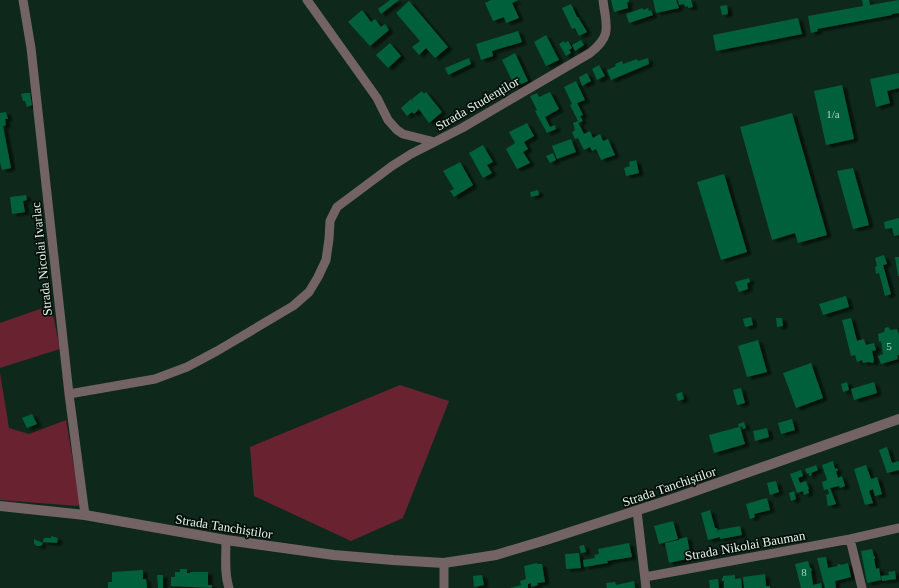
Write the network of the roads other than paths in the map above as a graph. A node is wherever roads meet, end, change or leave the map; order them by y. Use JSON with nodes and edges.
{"nodes":[{"id":1,"x":23,"y":0,"type":"edge"},
{"id":2,"x":307,"y":0,"type":"edge"},
{"id":3,"x":603,"y":0,"type":"edge"},
{"id":4,"x":435,"y":142,"type":"junction"},
{"id":5,"x":69,"y":394,"type":"junction"},
{"id":6,"x":899,"y":420,"type":"edge"},
{"id":7,"x":0,"y":506,"type":"edge"},
{"id":8,"x":637,"y":511,"type":"junction"},
{"id":9,"x":85,"y":515,"type":"junction"},
{"id":10,"x":899,"y":528,"type":"edge"},
{"id":11,"x":850,"y":539,"type":"junction"},
{"id":12,"x":226,"y":540,"type":"junction"},
{"id":13,"x":444,"y":564,"type":"junction"},
{"id":14,"x":645,"y":577,"type":"junction"},
{"id":15,"x":229,"y":588,"type":"edge"},
{"id":16,"x":444,"y":588,"type":"edge"},
{"id":17,"x":646,"y":588,"type":"edge"},
{"id":18,"x":862,"y":588,"type":"edge"}],
"edges":[{"from":1,"to":5,"type":"street","name":"Strada Nicolai Ivarlac"},
{"from":2,"to":4,"type":"street","name":"Strada Studenților"},
{"from":3,"to":4,"type":"street","name":"Strada Studenților"},
{"from":4,"to":5,"type":"street"},
{"from":5,"to":9,"type":"street","name":"Strada Nicolai Ivarlac"},
{"from":6,"to":8,"type":"street","name":"Strada Tanchiștilor"},
{"from":7,"to":9,"type":"street","name":"Strada Tanchiștilor"},
{"from":8,"to":13,"type":"street","name":"Strada Tanchiștilor"},
{"from":8,"to":14,"type":"street"},
{"from":9,"to":12,"type":"street","name":"Strada Tanchiștilor"},
{"from":10,"to":11,"type":"street","name":"Strada Nikolai Bauman"},
{"from":11,"to":14,"type":"street","name":"Strada Nikolai Bauman"},
{"from":11,"to":18,"type":"street"},
{"from":12,"to":13,"type":"street","name":"Strada Tanchiștilor"},
{"from":12,"to":15,"type":"street"},
{"from":13,"to":16,"type":"street"},
{"from":14,"to":17,"type":"street"}]}
